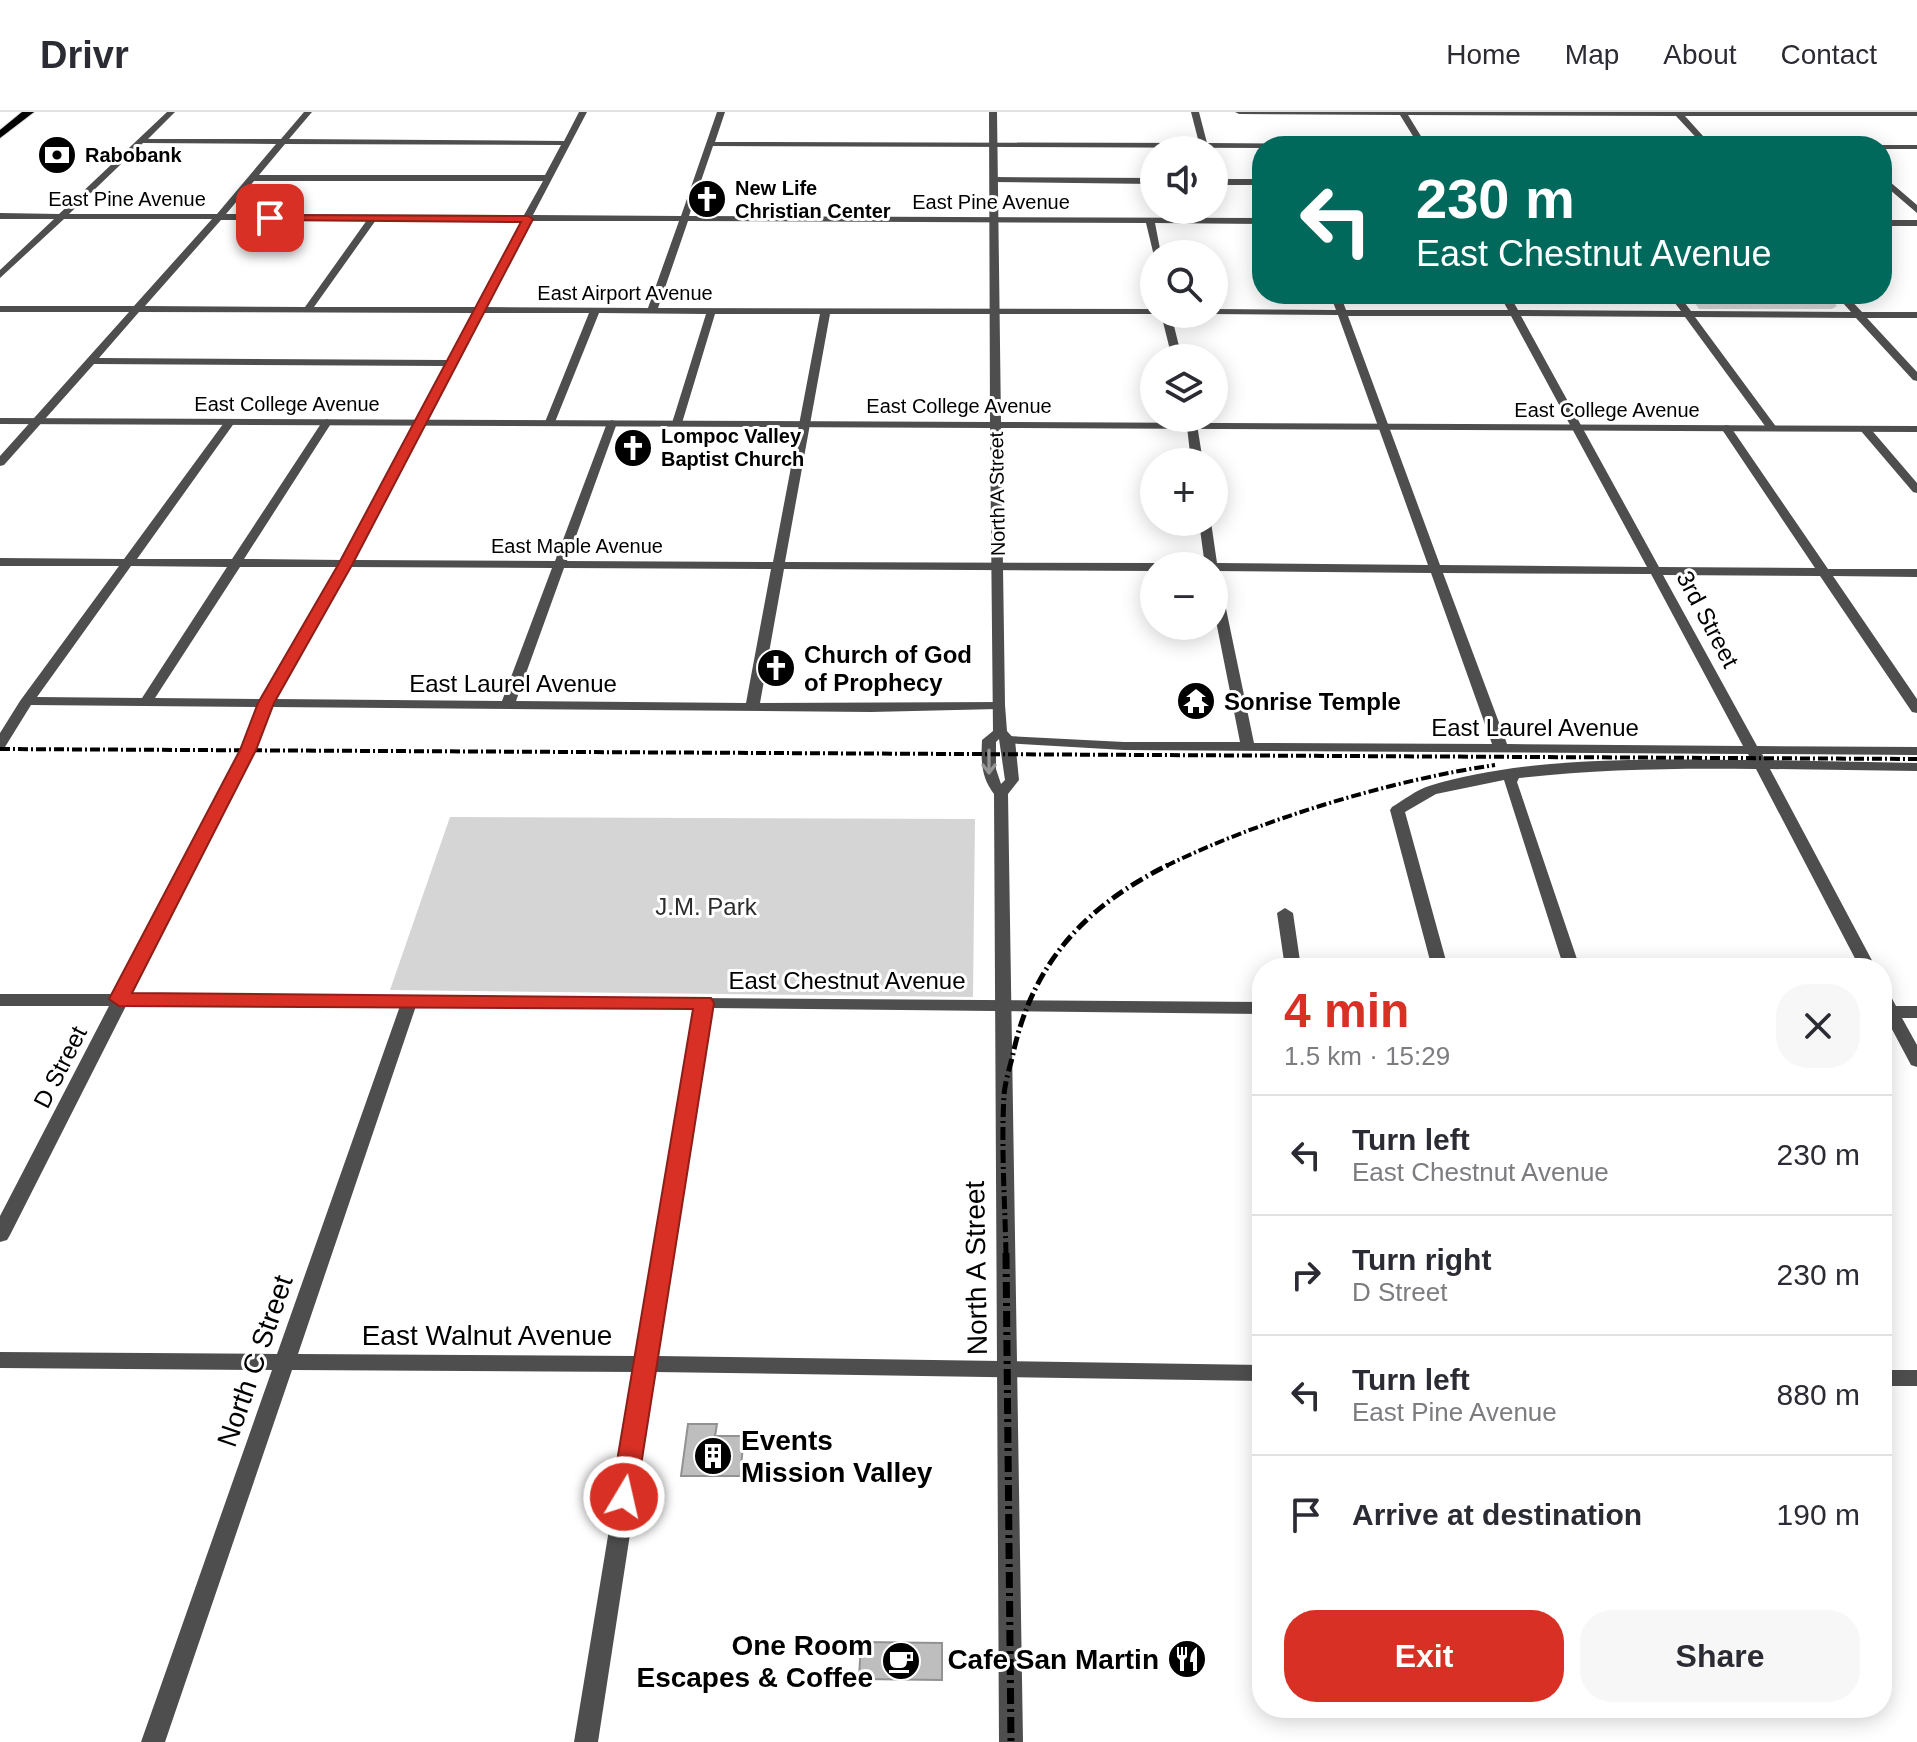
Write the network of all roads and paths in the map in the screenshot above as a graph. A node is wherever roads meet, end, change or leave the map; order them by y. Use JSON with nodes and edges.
{"nodes":[{"id":1,"x":29,"y":112,"type":"edge"},
{"id":2,"x":171,"y":112,"type":"edge"},
{"id":3,"x":308,"y":112,"type":"edge"},
{"id":4,"x":583,"y":112,"type":"edge"},
{"id":5,"x":721,"y":112,"type":"edge"},
{"id":6,"x":993,"y":112,"type":"edge"},
{"id":7,"x":1195,"y":112,"type":"edge"},
{"id":8,"x":1239,"y":112,"type":"edge"},
{"id":9,"x":1402,"y":112,"type":"edge"},
{"id":10,"x":1678,"y":113,"type":"edge"},
{"id":11,"x":1917,"y":114,"type":"edge"},
{"id":12,"x":0,"y":135,"type":"edge"},
{"id":13,"x":1201,"y":136,"type":"edge"},
{"id":14,"x":1417,"y":136,"type":"edge"},
{"id":15,"x":1699,"y":136,"type":"edge"},
{"id":16,"x":142,"y":141,"type":"junction"},
{"id":17,"x":283,"y":142,"type":"junction"},
{"id":18,"x":567,"y":143,"type":"junction"},
{"id":19,"x":709,"y":144,"type":"junction"},
{"id":20,"x":993,"y":144,"type":"junction"},
{"id":21,"x":1140,"y":145,"type":"edge"},
{"id":22,"x":1228,"y":145,"type":"edge"},
{"id":23,"x":1252,"y":146,"type":"edge"},
{"id":24,"x":1892,"y":147,"type":"edge"},
{"id":25,"x":1917,"y":147,"type":"edge"},
{"id":26,"x":252,"y":178,"type":"junction"},
{"id":27,"x":548,"y":178,"type":"junction"},
{"id":28,"x":994,"y":180,"type":"junction"},
{"id":29,"x":1140,"y":181,"type":"edge"},
{"id":30,"x":1228,"y":182,"type":"edge"},
{"id":31,"x":1252,"y":182,"type":"edge"},
{"id":32,"x":1892,"y":187,"type":"edge"},
{"id":33,"x":1917,"y":210,"type":"edge"},
{"id":34,"x":0,"y":216,"type":"edge"},
{"id":35,"x":63,"y":217,"type":"junction"},
{"id":36,"x":218,"y":218,"type":"junction"},
{"id":37,"x":373,"y":218,"type":"junction"},
{"id":38,"x":528,"y":219,"type":"junction"},
{"id":39,"x":683,"y":219,"type":"junction"},
{"id":40,"x":994,"y":221,"type":"junction"},
{"id":41,"x":1140,"y":221,"type":"edge"},
{"id":42,"x":1228,"y":221,"type":"edge"},
{"id":43,"x":1252,"y":221,"type":"edge"},
{"id":44,"x":1892,"y":223,"type":"edge"},
{"id":45,"x":1917,"y":223,"type":"edge"},
{"id":46,"x":0,"y":275,"type":"edge"},
{"id":47,"x":1339,"y":304,"type":"edge"},
{"id":48,"x":1510,"y":304,"type":"edge"},
{"id":49,"x":1680,"y":304,"type":"edge"},
{"id":50,"x":1849,"y":304,"type":"edge"},
{"id":51,"x":0,"y":309,"type":"edge"},
{"id":52,"x":137,"y":309,"type":"junction"},
{"id":53,"x":308,"y":309,"type":"junction"},
{"id":54,"x":480,"y":310,"type":"junction"},
{"id":55,"x":595,"y":311,"type":"junction"},
{"id":56,"x":652,"y":311,"type":"junction"},
{"id":57,"x":711,"y":312,"type":"junction"},
{"id":58,"x":825,"y":312,"type":"junction"},
{"id":59,"x":1140,"y":312,"type":"edge"},
{"id":60,"x":1228,"y":312,"type":"edge"},
{"id":61,"x":996,"y":313,"type":"junction"},
{"id":62,"x":1342,"y":313,"type":"junction"},
{"id":63,"x":1515,"y":314,"type":"junction"},
{"id":64,"x":1688,"y":315,"type":"junction"},
{"id":65,"x":1859,"y":315,"type":"junction"},
{"id":66,"x":1917,"y":315,"type":"edge"},
{"id":67,"x":92,"y":361,"type":"junction"},
{"id":68,"x":450,"y":363,"type":"junction"},
{"id":69,"x":1917,"y":378,"type":"edge"},
{"id":70,"x":0,"y":421,"type":"edge"},
{"id":71,"x":38,"y":421,"type":"junction"},
{"id":72,"x":230,"y":422,"type":"junction"},
{"id":73,"x":327,"y":422,"type":"junction"},
{"id":74,"x":420,"y":422,"type":"junction"},
{"id":75,"x":550,"y":422,"type":"junction"},
{"id":76,"x":612,"y":423,"type":"junction"},
{"id":77,"x":677,"y":423,"type":"junction"},
{"id":78,"x":804,"y":423,"type":"junction"},
{"id":79,"x":1140,"y":423,"type":"edge"},
{"id":80,"x":1228,"y":423,"type":"edge"},
{"id":81,"x":996,"y":424,"type":"junction"},
{"id":82,"x":1384,"y":427,"type":"junction"},
{"id":83,"x":1579,"y":428,"type":"junction"},
{"id":84,"x":1726,"y":428,"type":"junction"},
{"id":85,"x":1772,"y":428,"type":"junction"},
{"id":86,"x":1865,"y":429,"type":"junction"},
{"id":87,"x":1917,"y":429,"type":"edge"},
{"id":88,"x":0,"y":463,"type":"edge"},
{"id":89,"x":1917,"y":490,"type":"edge"},
{"id":90,"x":0,"y":562,"type":"edge"},
{"id":91,"x":126,"y":562,"type":"junction"},
{"id":92,"x":236,"y":563,"type":"junction"},
{"id":93,"x":345,"y":565,"type":"junction"},
{"id":94,"x":562,"y":565,"type":"junction"},
{"id":95,"x":778,"y":566,"type":"junction"},
{"id":96,"x":1228,"y":566,"type":"edge"},
{"id":97,"x":998,"y":567,"type":"junction"},
{"id":98,"x":1140,"y":567,"type":"edge"},
{"id":99,"x":1438,"y":570,"type":"junction"},
{"id":100,"x":1655,"y":571,"type":"junction"},
{"id":101,"x":1825,"y":573,"type":"junction"},
{"id":102,"x":1917,"y":573,"type":"edge"},
{"id":103,"x":1226,"y":640,"type":"edge"},
{"id":104,"x":27,"y":701,"type":"junction"},
{"id":105,"x":146,"y":702,"type":"junction"},
{"id":106,"x":266,"y":703,"type":"junction"},
{"id":107,"x":508,"y":704,"type":"junction"},
{"id":108,"x":998,"y":705,"type":"junction"},
{"id":109,"x":752,"y":707,"type":"junction"},
{"id":110,"x":1917,"y":709,"type":"edge"},
{"id":111,"x":1004,"y":736,"type":"junction"},
{"id":112,"x":0,"y":744,"type":"edge"},
{"id":113,"x":1248,"y":747,"type":"junction"},
{"id":114,"x":1501,"y":748,"type":"junction"},
{"id":115,"x":1750,"y":750,"type":"junction"},
{"id":116,"x":1917,"y":751,"type":"edge"},
{"id":117,"x":1762,"y":767,"type":"junction"},
{"id":118,"x":1917,"y":767,"type":"edge"},
{"id":119,"x":1514,"y":773,"type":"junction"},
{"id":120,"x":1001,"y":794,"type":"junction"},
{"id":121,"x":1285,"y":913,"type":"dead end"},
{"id":122,"x":1292,"y":958,"type":"edge"},
{"id":123,"x":1437,"y":958,"type":"edge"},
{"id":124,"x":1569,"y":958,"type":"edge"},
{"id":125,"x":1863,"y":958,"type":"edge"},
{"id":126,"x":119,"y":999,"type":"junction"},
{"id":127,"x":0,"y":1000,"type":"edge"},
{"id":128,"x":410,"y":1000,"type":"junction"},
{"id":129,"x":704,"y":1003,"type":"junction"},
{"id":130,"x":1003,"y":1005,"type":"junction"},
{"id":131,"x":1252,"y":1008,"type":"edge"},
{"id":132,"x":1892,"y":1012,"type":"edge"},
{"id":133,"x":1917,"y":1012,"type":"edge"},
{"id":134,"x":1892,"y":1021,"type":"edge"},
{"id":135,"x":1917,"y":1061,"type":"edge"},
{"id":136,"x":0,"y":1235,"type":"edge"},
{"id":137,"x":0,"y":1360,"type":"edge"},
{"id":138,"x":284,"y":1363,"type":"junction"},
{"id":139,"x":644,"y":1364,"type":"junction"},
{"id":140,"x":1007,"y":1370,"type":"junction"},
{"id":141,"x":1252,"y":1373,"type":"edge"},
{"id":142,"x":1892,"y":1378,"type":"edge"},
{"id":143,"x":1917,"y":1378,"type":"edge"},
{"id":144,"x":153,"y":1742,"type":"edge"},
{"id":145,"x":586,"y":1742,"type":"edge"},
{"id":146,"x":1011,"y":1742,"type":"edge"}],
"edges":[{"from":1,"to":12,"type":"highway"},
{"from":2,"to":16,"type":"street"},
{"from":3,"to":17,"type":"street"},
{"from":4,"to":18,"type":"street","name":"D Street"},
{"from":5,"to":19,"type":"street"},
{"from":6,"to":20,"type":"street","name":"North A Street"},
{"from":7,"to":13,"type":"street"},
{"from":8,"to":9,"type":"street"},
{"from":9,"to":10,"type":"street"},
{"from":9,"to":14,"type":"street"},
{"from":10,"to":11,"type":"street"},
{"from":10,"to":15,"type":"street"},
{"from":16,"to":17,"type":"street"},
{"from":16,"to":35,"type":"street"},
{"from":17,"to":18,"type":"street"},
{"from":17,"to":26,"type":"street"},
{"from":18,"to":27,"type":"street","name":"D Street"},
{"from":19,"to":20,"type":"street"},
{"from":19,"to":39,"type":"street"},
{"from":20,"to":21,"type":"street"},
{"from":20,"to":28,"type":"street","name":"North A Street"},
{"from":22,"to":23,"type":"street"},
{"from":24,"to":25,"type":"street"},
{"from":26,"to":27,"type":"street"},
{"from":26,"to":36,"type":"street"},
{"from":27,"to":38,"type":"street","name":"D Street"},
{"from":28,"to":29,"type":"street"},
{"from":28,"to":40,"type":"street","name":"North A Street"},
{"from":30,"to":31,"type":"street"},
{"from":32,"to":33,"type":"street"},
{"from":34,"to":35,"type":"street","name":"East Pine Avenue"},
{"from":35,"to":36,"type":"street","name":"East Pine Avenue"},
{"from":35,"to":46,"type":"street"},
{"from":36,"to":37,"type":"street","name":"East Pine Avenue"},
{"from":36,"to":52,"type":"street"},
{"from":37,"to":38,"type":"street","name":"East Pine Avenue"},
{"from":37,"to":53,"type":"street"},
{"from":38,"to":39,"type":"street","name":"East Pine Avenue"},
{"from":38,"to":54,"type":"street","name":"D Street"},
{"from":39,"to":40,"type":"street","name":"East Pine Avenue"},
{"from":39,"to":56,"type":"street"},
{"from":40,"to":41,"type":"street","name":"East Pine Avenue"},
{"from":40,"to":61,"type":"street","name":"North A Street"},
{"from":42,"to":43,"type":"street","name":"East Pine Avenue"},
{"from":44,"to":45,"type":"street"},
{"from":47,"to":62,"type":"street"},
{"from":48,"to":63,"type":"street","name":"3rd Street"},
{"from":49,"to":64,"type":"street"},
{"from":50,"to":65,"type":"street"},
{"from":51,"to":52,"type":"street","name":"East Airport Avenue"},
{"from":52,"to":53,"type":"street","name":"East Airport Avenue"},
{"from":52,"to":67,"type":"street"},
{"from":53,"to":54,"type":"street","name":"East Airport Avenue"},
{"from":54,"to":55,"type":"street","name":"East Airport Avenue"},
{"from":54,"to":68,"type":"street","name":"D Street"},
{"from":55,"to":56,"type":"street","name":"East Airport Avenue"},
{"from":55,"to":75,"type":"street"},
{"from":56,"to":57,"type":"street","name":"East Airport Avenue"},
{"from":57,"to":58,"type":"street","name":"East Airport Avenue"},
{"from":57,"to":77,"type":"street"},
{"from":58,"to":61,"type":"street","name":"East Airport Avenue"},
{"from":58,"to":78,"type":"street"},
{"from":59,"to":61,"type":"street","name":"East Airport Avenue"},
{"from":60,"to":62,"type":"street"},
{"from":61,"to":81,"type":"street","name":"North A Street"},
{"from":62,"to":63,"type":"street"},
{"from":62,"to":82,"type":"street"},
{"from":63,"to":64,"type":"street"},
{"from":63,"to":83,"type":"street","name":"3rd Street"},
{"from":64,"to":65,"type":"street"},
{"from":64,"to":85,"type":"street"},
{"from":65,"to":66,"type":"street"},
{"from":65,"to":69,"type":"street"},
{"from":67,"to":68,"type":"street"},
{"from":67,"to":71,"type":"street"},
{"from":68,"to":74,"type":"street","name":"D Street"},
{"from":70,"to":71,"type":"street","name":"East College Avenue"},
{"from":71,"to":72,"type":"street","name":"East College Avenue"},
{"from":71,"to":88,"type":"street"},
{"from":72,"to":73,"type":"street","name":"East College Avenue"},
{"from":72,"to":91,"type":"street"},
{"from":73,"to":74,"type":"street","name":"East College Avenue"},
{"from":73,"to":92,"type":"street"},
{"from":74,"to":75,"type":"street","name":"East College Avenue"},
{"from":74,"to":93,"type":"street","name":"D Street"},
{"from":75,"to":76,"type":"street","name":"East College Avenue"},
{"from":76,"to":77,"type":"street","name":"East College Avenue"},
{"from":76,"to":94,"type":"street"},
{"from":77,"to":78,"type":"street","name":"East College Avenue"},
{"from":78,"to":81,"type":"street","name":"East College Avenue"},
{"from":78,"to":95,"type":"street"},
{"from":79,"to":81,"type":"street","name":"East College Avenue"},
{"from":80,"to":82,"type":"street","name":"East College Avenue"},
{"from":81,"to":97,"type":"street","name":"North A Street"},
{"from":82,"to":83,"type":"street","name":"East College Avenue"},
{"from":82,"to":99,"type":"street"},
{"from":83,"to":84,"type":"street","name":"East College Avenue"},
{"from":83,"to":100,"type":"street","name":"3rd Street"},
{"from":84,"to":85,"type":"street","name":"East College Avenue"},
{"from":84,"to":101,"type":"street"},
{"from":85,"to":86,"type":"street","name":"East College Avenue"},
{"from":86,"to":87,"type":"street","name":"East College Avenue"},
{"from":86,"to":89,"type":"street"},
{"from":90,"to":91,"type":"street","name":"East Maple Avenue"},
{"from":91,"to":92,"type":"street","name":"East Maple Avenue"},
{"from":91,"to":104,"type":"street"},
{"from":92,"to":93,"type":"street","name":"East Maple Avenue"},
{"from":92,"to":105,"type":"street"},
{"from":93,"to":94,"type":"street","name":"East Maple Avenue"},
{"from":93,"to":106,"type":"street","name":"D Street"},
{"from":94,"to":95,"type":"street","name":"East Maple Avenue"},
{"from":94,"to":107,"type":"street"},
{"from":95,"to":97,"type":"street","name":"East Maple Avenue"},
{"from":95,"to":109,"type":"street"},
{"from":96,"to":99,"type":"street"},
{"from":97,"to":98,"type":"street","name":"East Maple Avenue"},
{"from":97,"to":108,"type":"street","name":"North A Street"},
{"from":99,"to":100,"type":"street"},
{"from":99,"to":114,"type":"street"},
{"from":100,"to":101,"type":"street"},
{"from":100,"to":115,"type":"street","name":"3rd Street"},
{"from":101,"to":102,"type":"street"},
{"from":101,"to":110,"type":"street"},
{"from":103,"to":113,"type":"street"},
{"from":104,"to":105,"type":"street","name":"East Laurel Avenue"},
{"from":104,"to":112,"type":"street"},
{"from":105,"to":106,"type":"street","name":"East Laurel Avenue"},
{"from":106,"to":107,"type":"street","name":"East Laurel Avenue"},
{"from":106,"to":126,"type":"street","name":"D Street"},
{"from":107,"to":109,"type":"street","name":"East Laurel Avenue"},
{"from":108,"to":109,"type":"street","name":"East Laurel Avenue"},
{"from":108,"to":111,"type":"street","name":"North A Street"},
{"from":111,"to":113,"type":"street","name":"East Laurel Avenue"},
{"from":111,"to":120,"type":"street","name":"North A Street"},
{"from":111,"to":120,"type":"street","name":"North A Street","one_way":true},
{"from":113,"to":114,"type":"street","name":"East Laurel Avenue"},
{"from":114,"to":115,"type":"street","name":"East Laurel Avenue"},
{"from":115,"to":116,"type":"street","name":"East Laurel Avenue"},
{"from":115,"to":117,"type":"street","name":"3rd Street"},
{"from":117,"to":118,"type":"street","name":"East Laurel Avenue"},
{"from":117,"to":119,"type":"street","name":"East Laurel Avenue"},
{"from":117,"to":125,"type":"street","name":"3rd Street"},
{"from":119,"to":123,"type":"street","name":"East Laurel Avenue"},
{"from":119,"to":124,"type":"street"},
{"from":120,"to":130,"type":"street","name":"North A Street"},
{"from":121,"to":122,"type":"street"},
{"from":126,"to":127,"type":"street","name":"East Chestnut Avenue"},
{"from":126,"to":128,"type":"street","name":"East Chestnut Avenue"},
{"from":126,"to":136,"type":"street","name":"D Street"},
{"from":128,"to":129,"type":"street","name":"East Chestnut Avenue"},
{"from":128,"to":138,"type":"street","name":"North C Street"},
{"from":129,"to":130,"type":"street","name":"East Chestnut Avenue"},
{"from":129,"to":139,"type":"street"},
{"from":130,"to":131,"type":"street","name":"East Chestnut Avenue"},
{"from":130,"to":140,"type":"street","name":"North A Street"},
{"from":132,"to":133,"type":"street"},
{"from":134,"to":135,"type":"street"},
{"from":137,"to":138,"type":"street","name":"East Walnut Avenue"},
{"from":138,"to":139,"type":"street","name":"East Walnut Avenue"},
{"from":138,"to":144,"type":"street","name":"North C Street"},
{"from":139,"to":140,"type":"street","name":"East Walnut Avenue"},
{"from":139,"to":145,"type":"street"},
{"from":140,"to":141,"type":"street","name":"East Walnut Avenue"},
{"from":140,"to":146,"type":"street","name":"North A Street"},
{"from":142,"to":143,"type":"street"}]}
